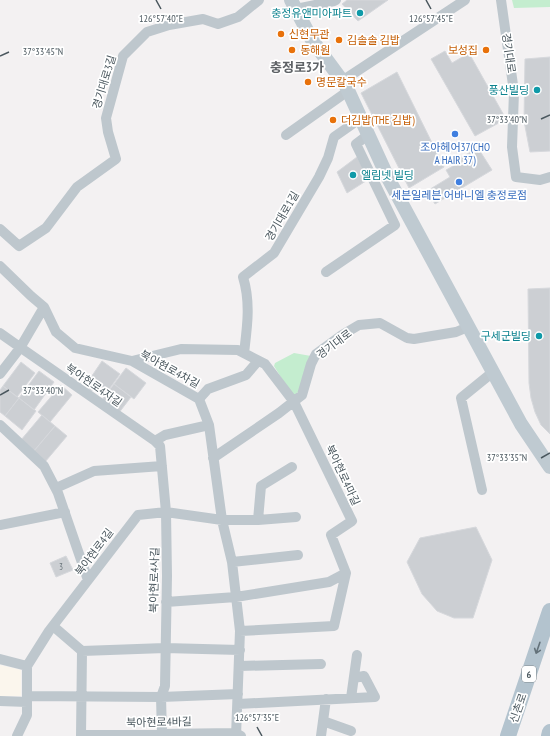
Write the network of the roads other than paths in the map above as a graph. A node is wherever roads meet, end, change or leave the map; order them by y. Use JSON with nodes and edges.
{"nodes":[{"id":1,"x":259,"y":0,"type":"edge"},
{"id":2,"x":336,"y":0,"type":"edge"},
{"id":3,"x":465,"y":0,"type":"edge"},
{"id":4,"x":501,"y":0,"type":"edge"},
{"id":5,"x":294,"y":4,"type":"edge"},
{"id":6,"x":345,"y":86,"type":"junction"},
{"id":7,"x":361,"y":118,"type":"junction"},
{"id":8,"x":286,"y":135,"type":"dead end"},
{"id":9,"x":368,"y":135,"type":"junction"},
{"id":10,"x":550,"y":177,"type":"edge"},
{"id":11,"x":0,"y":229,"type":"edge"},
{"id":12,"x":0,"y":266,"type":"edge"},
{"id":13,"x":326,"y":272,"type":"dead end"},
{"id":14,"x":44,"y":307,"type":"junction"},
{"id":15,"x":468,"y":327,"type":"junction"},
{"id":16,"x":0,"y":333,"type":"edge"},
{"id":17,"x":20,"y":348,"type":"junction"},
{"id":18,"x":244,"y":353,"type":"junction"},
{"id":19,"x":132,"y":361,"type":"junction"},
{"id":20,"x":258,"y":361,"type":"junction"},
{"id":21,"x":493,"y":372,"type":"junction"},
{"id":22,"x":0,"y":374,"type":"edge"},
{"id":23,"x":199,"y":399,"type":"junction"},
{"id":24,"x":294,"y":402,"type":"junction"},
{"id":25,"x":0,"y":424,"type":"edge"},
{"id":26,"x":210,"y":425,"type":"junction"},
{"id":27,"x":154,"y":441,"type":"junction"},
{"id":28,"x":214,"y":458,"type":"junction"},
{"id":29,"x":162,"y":466,"type":"junction"},
{"id":30,"x":292,"y":467,"type":"dead end"},
{"id":31,"x":550,"y":467,"type":"edge"},
{"id":32,"x":56,"y":488,"type":"junction"},
{"id":33,"x":482,"y":490,"type":"dead end"},
{"id":34,"x":65,"y":512,"type":"junction"},
{"id":35,"x":166,"y":512,"type":"junction"},
{"id":36,"x":296,"y":517,"type":"dead end"},
{"id":37,"x":222,"y":520,"type":"junction"},
{"id":38,"x":258,"y":520,"type":"junction"},
{"id":39,"x":0,"y":525,"type":"edge"},
{"id":40,"x":298,"y":555,"type":"dead end"},
{"id":41,"x":232,"y":562,"type":"junction"},
{"id":42,"x":346,"y":573,"type":"junction"},
{"id":43,"x":88,"y":580,"type":"junction"},
{"id":44,"x":236,"y":597,"type":"junction"},
{"id":45,"x":166,"y":602,"type":"junction"},
{"id":46,"x":550,"y":611,"type":"edge"},
{"id":47,"x":53,"y":626,"type":"junction"},
{"id":48,"x":240,"y":631,"type":"junction"},
{"id":49,"x":165,"y":648,"type":"junction"},
{"id":50,"x":240,"y":650,"type":"junction"},
{"id":51,"x":82,"y":651,"type":"junction"},
{"id":52,"x":357,"y":655,"type":"dead end"},
{"id":53,"x":0,"y":659,"type":"edge"},
{"id":54,"x":320,"y":664,"type":"dead end"},
{"id":55,"x":27,"y":666,"type":"junction"},
{"id":56,"x":239,"y":666,"type":"junction"},
{"id":57,"x":354,"y":678,"type":"junction"},
{"id":58,"x":82,"y":697,"type":"junction"},
{"id":59,"x":161,"y":697,"type":"junction"},
{"id":60,"x":351,"y":698,"type":"junction"},
{"id":61,"x":27,"y":699,"type":"junction"},
{"id":62,"x":238,"y":699,"type":"junction"},
{"id":63,"x":326,"y":699,"type":"junction"},
{"id":64,"x":0,"y":701,"type":"edge"},
{"id":65,"x":323,"y":721,"type":"junction"},
{"id":66,"x":351,"y":731,"type":"dead end"},
{"id":67,"x":550,"y":732,"type":"edge"},
{"id":68,"x":162,"y":734,"type":"junction"},
{"id":69,"x":131,"y":735,"type":"edge"},
{"id":70,"x":238,"y":735,"type":"edge"},
{"id":71,"x":17,"y":736,"type":"edge"},
{"id":72,"x":81,"y":736,"type":"edge"},
{"id":73,"x":321,"y":736,"type":"edge"},
{"id":74,"x":508,"y":736,"type":"edge"},
{"id":75,"x":549,"y":736,"type":"edge"}],
"edges":[{"from":1,"to":11,"type":"street","name":"경기대로3길"},
{"from":2,"to":5,"type":"street"},
{"from":3,"to":6,"type":"street"},
{"from":4,"to":10,"type":"street","name":"경기대로"},
{"from":5,"to":6,"type":"main road"},
{"from":6,"to":7,"type":"main road"},
{"from":6,"to":8,"type":"street"},
{"from":7,"to":9,"type":"main road"},
{"from":7,"to":18,"type":"street","name":"경기대로1길"},
{"from":9,"to":13,"type":"street"},
{"from":9,"to":15,"type":"main road"},
{"from":12,"to":14,"type":"street","name":"북아현로4차길"},
{"from":14,"to":17,"type":"street"},
{"from":14,"to":19,"type":"street","name":"북아현로4차길"},
{"from":15,"to":21,"type":"main road"},
{"from":15,"to":24,"type":"street","name":"경기대로"},
{"from":16,"to":17,"type":"street","name":"북아현로4자길"},
{"from":17,"to":22,"type":"street"},
{"from":17,"to":27,"type":"street","name":"북아현로4자길"},
{"from":18,"to":19,"type":"street","name":"북아현로4마길"},
{"from":18,"to":20,"type":"street","name":"북아현로4마길"},
{"from":19,"to":23,"type":"street","name":"북아현로4차길"},
{"from":20,"to":23,"type":"street"},
{"from":20,"to":24,"type":"street","name":"북아현로4마길"},
{"from":21,"to":31,"type":"main road"},
{"from":21,"to":33,"type":"street"},
{"from":23,"to":26,"type":"street"},
{"from":24,"to":28,"type":"street"},
{"from":24,"to":42,"type":"street","name":"북아현로4마길"},
{"from":25,"to":32,"type":"street"},
{"from":26,"to":27,"type":"street"},
{"from":26,"to":28,"type":"street"},
{"from":27,"to":29,"type":"street"},
{"from":28,"to":37,"type":"street"},
{"from":29,"to":32,"type":"street"},
{"from":29,"to":35,"type":"street"},
{"from":30,"to":38,"type":"street"},
{"from":32,"to":34,"type":"street"},
{"from":34,"to":39,"type":"street"},
{"from":34,"to":43,"type":"street"},
{"from":35,"to":37,"type":"street"},
{"from":35,"to":43,"type":"street","name":"북아현로4길"},
{"from":35,"to":45,"type":"street","name":"북아현로4사길"},
{"from":36,"to":38,"type":"street"},
{"from":37,"to":38,"type":"street"},
{"from":37,"to":41,"type":"street"},
{"from":40,"to":41,"type":"street"},
{"from":41,"to":44,"type":"street"},
{"from":42,"to":44,"type":"street"},
{"from":42,"to":48,"type":"street"},
{"from":43,"to":47,"type":"street","name":"북아현로4길"},
{"from":44,"to":45,"type":"street"},
{"from":44,"to":48,"type":"street"},
{"from":45,"to":49,"type":"street","name":"북아현로4사길"},
{"from":46,"to":74,"type":"main road","name":"신촌로","number":"6","one_way":true},
{"from":47,"to":51,"type":"street"},
{"from":47,"to":55,"type":"street","name":"북아현로4길"},
{"from":48,"to":50,"type":"street"},
{"from":49,"to":50,"type":"street"},
{"from":49,"to":51,"type":"street"},
{"from":49,"to":59,"type":"street","name":"북아현로4사길"},
{"from":50,"to":56,"type":"street"},
{"from":51,"to":58,"type":"street","name":"북아현로4바길"},
{"from":52,"to":57,"type":"street"},
{"from":53,"to":55,"type":"street"},
{"from":54,"to":56,"type":"street"},
{"from":55,"to":61,"type":"street"},
{"from":56,"to":62,"type":"street"},
{"from":57,"to":60,"type":"street"},
{"from":57,"to":60,"type":"street"},
{"from":58,"to":59,"type":"street"},
{"from":58,"to":61,"type":"street"},
{"from":58,"to":72,"type":"street","name":"북아현로4바길"},
{"from":59,"to":62,"type":"street"},
{"from":59,"to":68,"type":"street","name":"북아현로4사길"},
{"from":60,"to":63,"type":"street"},
{"from":61,"to":64,"type":"street"},
{"from":61,"to":71,"type":"street"},
{"from":62,"to":63,"type":"street"},
{"from":62,"to":70,"type":"street"},
{"from":63,"to":65,"type":"street"},
{"from":65,"to":66,"type":"street"},
{"from":65,"to":73,"type":"street"},
{"from":67,"to":75,"type":"main road"},
{"from":68,"to":69,"type":"street","name":"북아현로4바길"},
{"from":68,"to":70,"type":"street","name":"북아현로4바길"},
{"from":69,"to":72,"type":"street","name":"북아현로4바길"}]}
